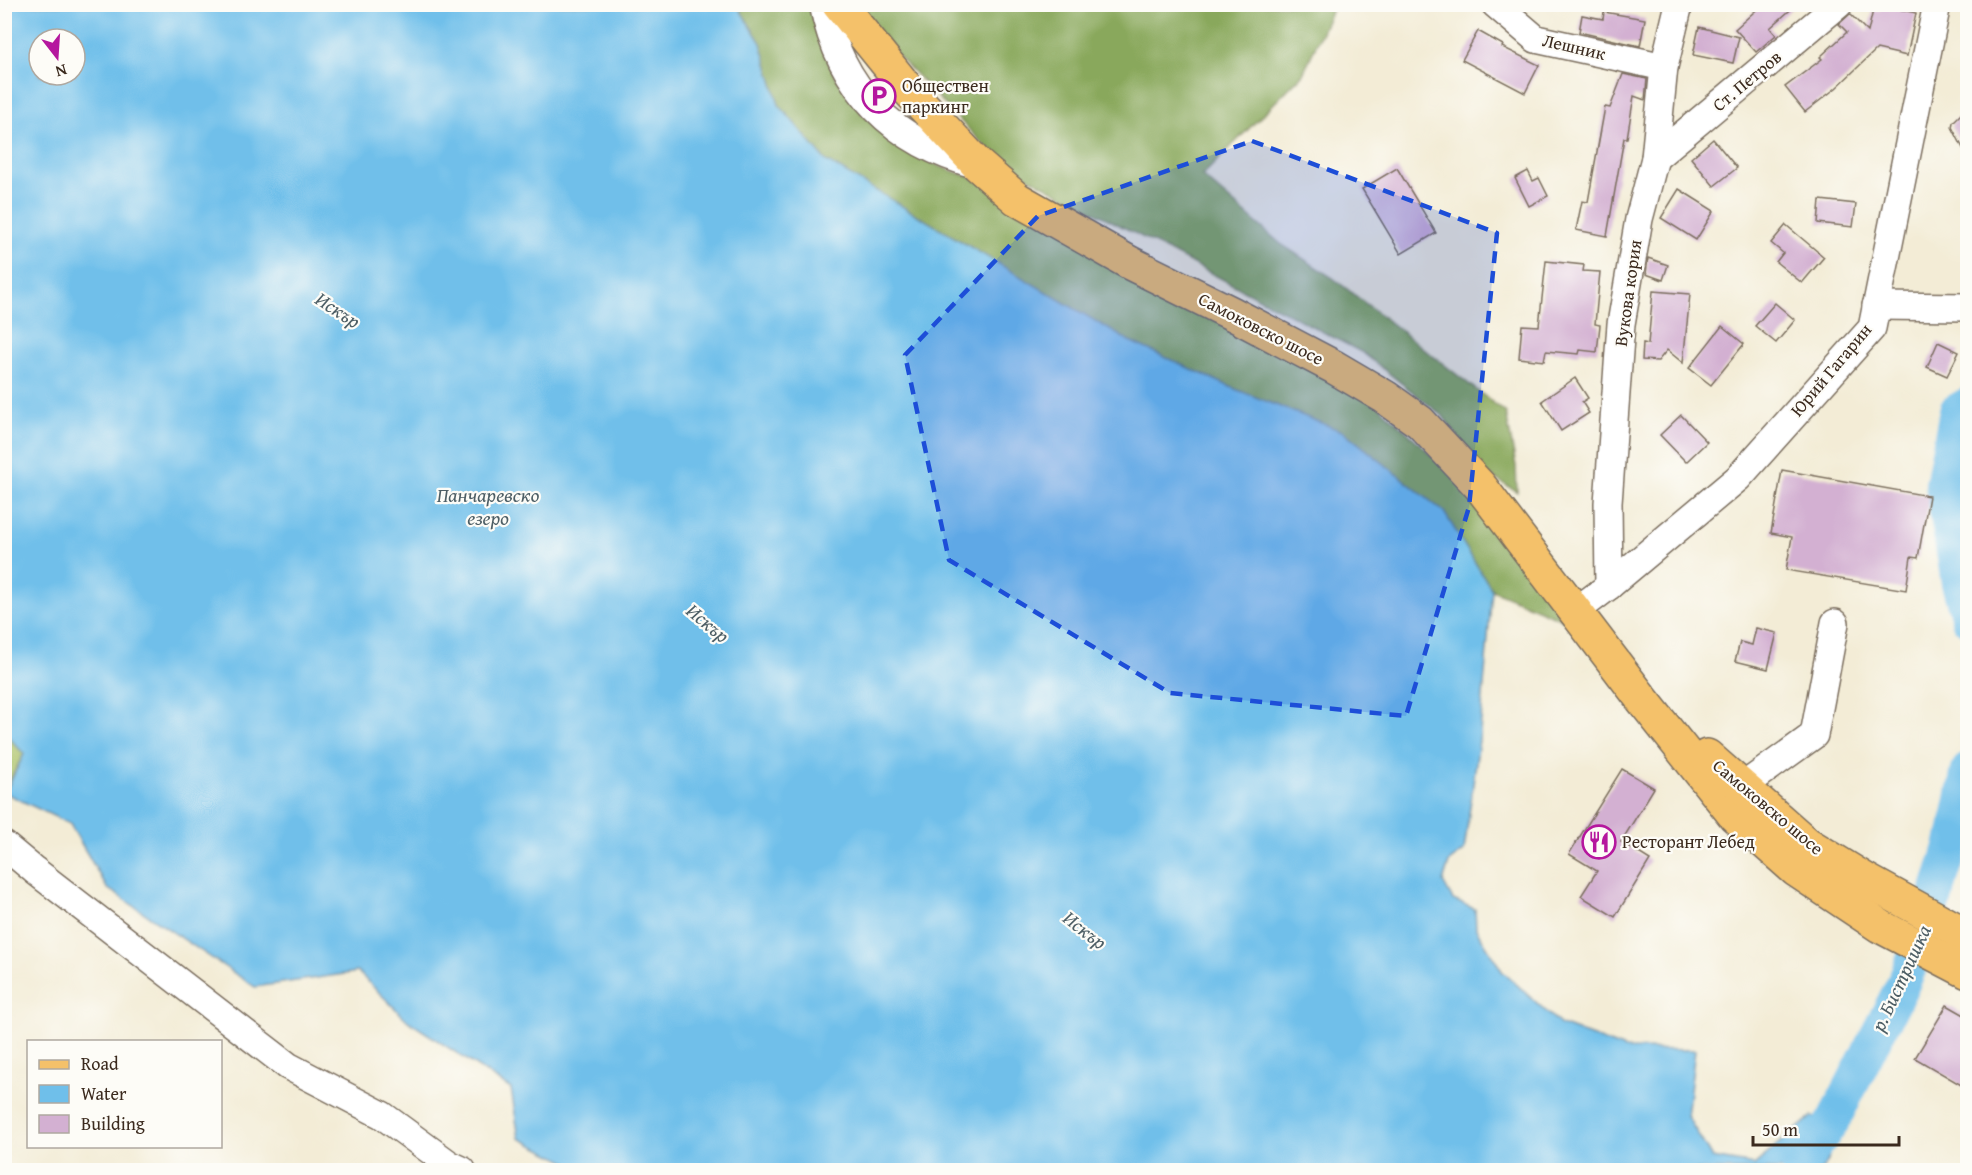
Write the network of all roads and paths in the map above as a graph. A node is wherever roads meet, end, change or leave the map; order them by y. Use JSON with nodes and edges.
{"nodes":[{"id":1,"x":823,"y":4,"type":"edge"},
{"id":2,"x":839,"y":4,"type":"edge"},
{"id":3,"x":1495,"y":4,"type":"edge"},
{"id":4,"x":1679,"y":4,"type":"edge"},
{"id":5,"x":1839,"y":4,"type":"edge"},
{"id":6,"x":1938,"y":4,"type":"edge"},
{"id":7,"x":1664,"y":67,"type":"junction"},
{"id":8,"x":1655,"y":158,"type":"junction"},
{"id":9,"x":978,"y":165,"type":"junction"},
{"id":10,"x":1876,"y":306,"type":"junction"},
{"id":11,"x":1968,"y":307,"type":"edge"},
{"id":12,"x":1609,"y":586,"type":"junction"},
{"id":13,"x":1576,"y":611,"type":"junction"},
{"id":14,"x":1835,"y":623,"type":"dead end"},
{"id":15,"x":1642,"y":699,"type":"junction"},
{"id":16,"x":1742,"y":787,"type":"junction"},
{"id":17,"x":4,"y":845,"type":"edge"},
{"id":18,"x":1968,"y":936,"type":"edge"},
{"id":19,"x":1968,"y":972,"type":"edge"},
{"id":20,"x":462,"y":1170,"type":"edge"}],
"edges":[{"from":1,"to":9,"type":"street"},
{"from":2,"to":9,"type":"main road","name":"Самоковско шосе"},
{"from":3,"to":7,"type":"street","name":"Лешник"},
{"from":4,"to":7,"type":"street","name":"Вукова кория"},
{"from":5,"to":8,"type":"street","name":"Ст. Петров"},
{"from":6,"to":10,"type":"street","name":"Юрий Гагарин"},
{"from":7,"to":8,"type":"street","name":"Вукова кория"},
{"from":8,"to":12,"type":"street","name":"Вукова кория"},
{"from":9,"to":13,"type":"main road","name":"Самоковско шосе"},
{"from":10,"to":11,"type":"street"},
{"from":10,"to":12,"type":"street","name":"Юрий Гагарин"},
{"from":12,"to":13,"type":"street","name":"Юрий Гагарин"},
{"from":13,"to":15,"type":"main road","name":"Самоковско шосе"},
{"from":14,"to":16,"type":"street"},
{"from":15,"to":16,"type":"main road","name":"Самоковско шосе"},
{"from":15,"to":19,"type":"main road","name":"Самоковско шосе"},
{"from":16,"to":18,"type":"main road","name":"Самоковско шосе"},
{"from":17,"to":20,"type":"street"}]}
